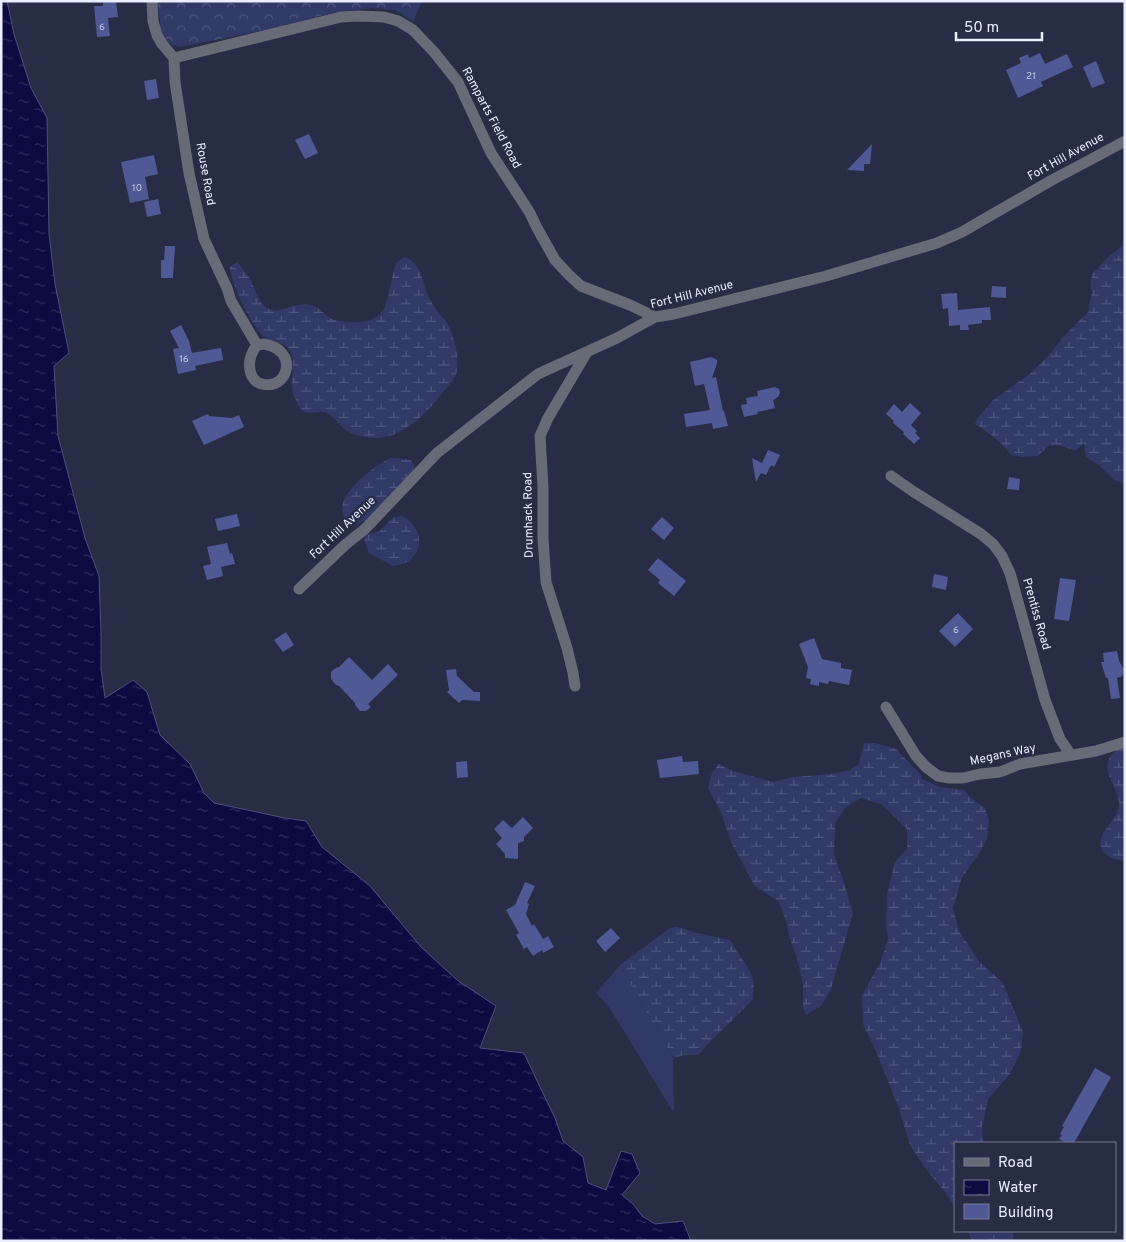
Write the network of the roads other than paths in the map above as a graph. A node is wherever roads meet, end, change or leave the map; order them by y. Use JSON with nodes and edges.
{"nodes":[{"id":1,"x":152,"y":1,"type":"edge"},
{"id":2,"x":174,"y":58,"type":"junction"},
{"id":3,"x":1125,"y":140,"type":"edge"},
{"id":4,"x":655,"y":317,"type":"junction"},
{"id":5,"x":257,"y":345,"type":"dead end"},
{"id":6,"x":588,"y":351,"type":"junction"},
{"id":7,"x":891,"y":476,"type":"dead end"},
{"id":8,"x":299,"y":589,"type":"dead end"},
{"id":9,"x":575,"y":686,"type":"dead end"},
{"id":10,"x":886,"y":707,"type":"dead end"},
{"id":11,"x":1125,"y":742,"type":"edge"},
{"id":12,"x":1071,"y":755,"type":"junction"}],
"edges":[{"from":1,"to":2,"type":"street"},
{"from":2,"to":4,"type":"street","name":"Ramparts Field Road"},
{"from":2,"to":5,"type":"street","name":"Rouse Road"},
{"from":3,"to":4,"type":"street","name":"Fort Hill Avenue"},
{"from":4,"to":6,"type":"street","name":"Fort Hill Avenue"},
{"from":6,"to":8,"type":"street","name":"Fort Hill Avenue"},
{"from":6,"to":9,"type":"street","name":"Drumhack Road"},
{"from":7,"to":12,"type":"street","name":"Prentiss Road"},
{"from":10,"to":12,"type":"street","name":"Megans Way"},
{"from":11,"to":12,"type":"street"}]}
